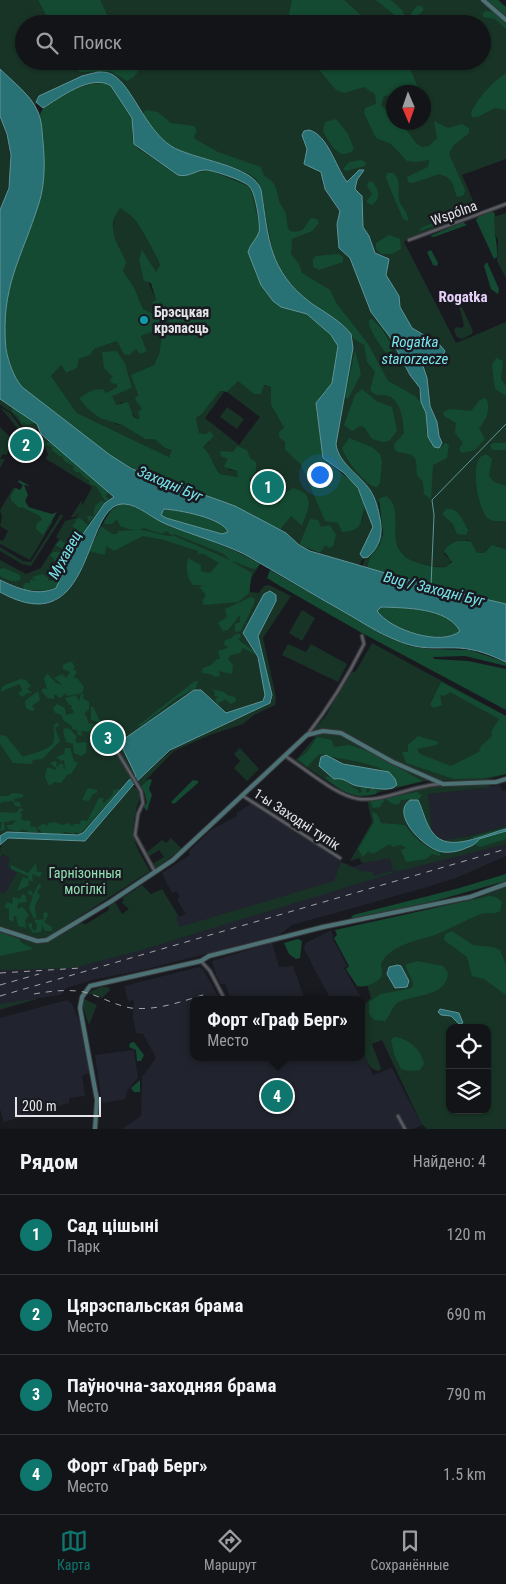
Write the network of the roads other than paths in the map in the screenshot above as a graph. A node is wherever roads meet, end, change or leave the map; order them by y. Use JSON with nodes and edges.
{"nodes":[{"id":1,"x":484,"y":1,"type":"edge"},
{"id":2,"x":506,"y":20,"type":"edge"},
{"id":3,"x":506,"y":204,"type":"edge"},
{"id":4,"x":409,"y":240,"type":"dead end"},
{"id":5,"x":362,"y":636,"type":"dead end"},
{"id":6,"x":305,"y":737,"type":"junction"},
{"id":7,"x":112,"y":743,"type":"dead end"},
{"id":8,"x":285,"y":756,"type":"junction"},
{"id":9,"x":426,"y":777,"type":"junction"},
{"id":10,"x":506,"y":779,"type":"edge"},
{"id":11,"x":424,"y":784,"type":"junction"},
{"id":12,"x":443,"y":784,"type":"junction"},
{"id":13,"x":243,"y":796,"type":"junction"},
{"id":14,"x":340,"y":858,"type":"dead end"},
{"id":15,"x":156,"y":873,"type":"junction"},
{"id":16,"x":506,"y":884,"type":"edge"},
{"id":17,"x":0,"y":929,"type":"edge"},
{"id":18,"x":201,"y":961,"type":"junction"},
{"id":19,"x":223,"y":996,"type":"edge"},
{"id":20,"x":398,"y":1116,"type":"dead end"},
{"id":21,"x":95,"y":1129,"type":"edge"},
{"id":22,"x":405,"y":1129,"type":"edge"}],
"edges":[{"from":1,"to":2,"type":"main road"},
{"from":3,"to":4,"type":"street","name":"Wspólna"},
{"from":5,"to":6,"type":"street"},
{"from":6,"to":8,"type":"main road"},
{"from":6,"to":9,"type":"main road"},
{"from":7,"to":15,"type":"street"},
{"from":8,"to":11,"type":"street"},
{"from":8,"to":13,"type":"main road"},
{"from":9,"to":11,"type":"street"},
{"from":9,"to":12,"type":"main road"},
{"from":10,"to":12,"type":"main road"},
{"from":11,"to":12,"type":"street"},
{"from":13,"to":14,"type":"street","name":"1-ы Заходні тупік"},
{"from":13,"to":15,"type":"main road"},
{"from":15,"to":17,"type":"main road"},
{"from":16,"to":18,"type":"main road"},
{"from":18,"to":19,"type":"street"},
{"from":18,"to":21,"type":"main road"},
{"from":20,"to":22,"type":"street"}]}
